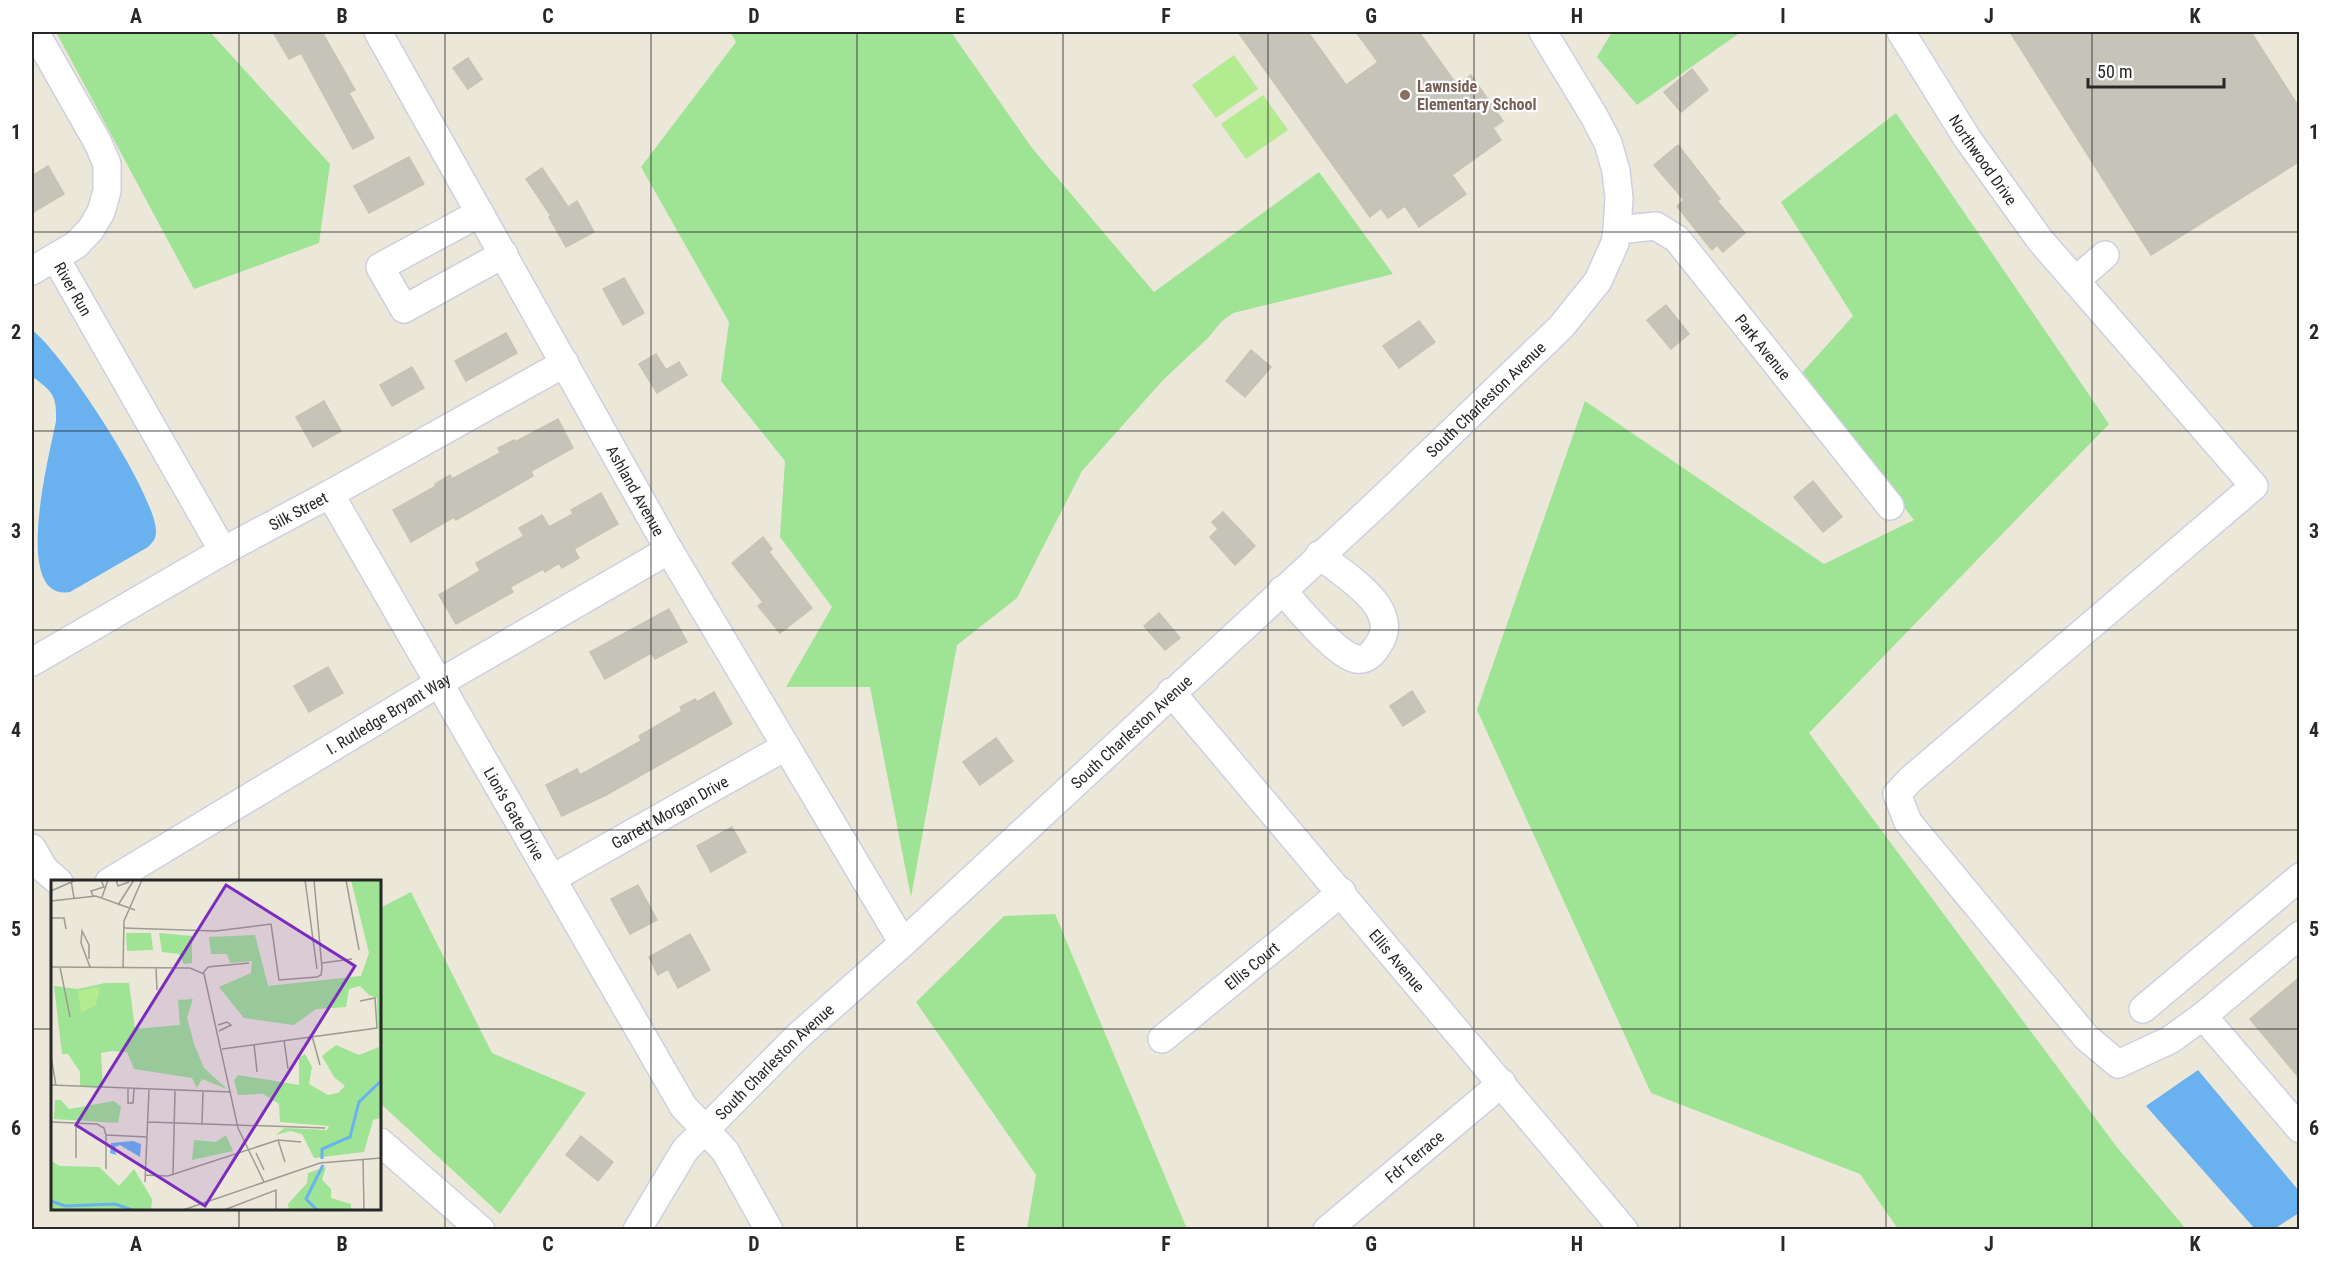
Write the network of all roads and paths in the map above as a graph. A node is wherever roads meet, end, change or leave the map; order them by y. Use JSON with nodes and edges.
{"nodes":[{"id":1,"x":35,"y":32,"type":"edge"},
{"id":2,"x":378,"y":32,"type":"edge"},
{"id":3,"x":1543,"y":32,"type":"edge"},
{"id":4,"x":1901,"y":32,"type":"edge"},
{"id":5,"x":480,"y":213,"type":"junction"},
{"id":6,"x":1617,"y":230,"type":"junction"},
{"id":7,"x":504,"y":254,"type":"junction"},
{"id":8,"x":2105,"y":255,"type":"dead end"},
{"id":9,"x":55,"y":257,"type":"junction"},
{"id":10,"x":32,"y":271,"type":"edge"},
{"id":11,"x":2076,"y":280,"type":"junction"},
{"id":12,"x":565,"y":363,"type":"junction"},
{"id":13,"x":330,"y":494,"type":"junction"},
{"id":14,"x":1890,"y":506,"type":"dead end"},
{"id":15,"x":669,"y":550,"type":"junction"},
{"id":16,"x":223,"y":551,"type":"junction"},
{"id":17,"x":1319,"y":555,"type":"junction"},
{"id":18,"x":1282,"y":590,"type":"junction"},
{"id":19,"x":32,"y":662,"type":"edge"},
{"id":20,"x":439,"y":683,"type":"junction"},
{"id":21,"x":1171,"y":692,"type":"junction"},
{"id":22,"x":785,"y":747,"type":"junction"},
{"id":23,"x":32,"y":848,"type":"edge"},
{"id":24,"x":2300,"y":877,"type":"edge"},
{"id":25,"x":553,"y":878,"type":"junction"},
{"id":26,"x":57,"y":880,"type":"edge"},
{"id":27,"x":112,"y":880,"type":"edge"},
{"id":28,"x":1342,"y":892,"type":"junction"},
{"id":29,"x":2300,"y":935,"type":"edge"},
{"id":30,"x":903,"y":943,"type":"junction"},
{"id":31,"x":2143,"y":1010,"type":"dead end"},
{"id":32,"x":2203,"y":1016,"type":"junction"},
{"id":33,"x":1162,"y":1040,"type":"dead end"},
{"id":34,"x":1502,"y":1083,"type":"junction"},
{"id":35,"x":705,"y":1129,"type":"junction"},
{"id":36,"x":2300,"y":1129,"type":"edge"},
{"id":37,"x":381,"y":1143,"type":"edge"},
{"id":38,"x":481,"y":1230,"type":"edge"},
{"id":39,"x":637,"y":1230,"type":"edge"},
{"id":40,"x":769,"y":1230,"type":"edge"},
{"id":41,"x":1327,"y":1230,"type":"edge"},
{"id":42,"x":1624,"y":1230,"type":"edge"}],
"edges":[{"from":1,"to":9,"type":"street","name":"River Run"},
{"from":2,"to":5,"type":"street","name":"Ashland Avenue"},
{"from":3,"to":6,"type":"street","name":"South Charleston Avenue"},
{"from":4,"to":11,"type":"street","name":"Northwood Drive"},
{"from":5,"to":7,"type":"street","name":"Ashland Avenue"},
{"from":5,"to":7,"type":"street"},
{"from":6,"to":14,"type":"street","name":"Park Avenue"},
{"from":6,"to":17,"type":"street","name":"South Charleston Avenue"},
{"from":7,"to":12,"type":"street","name":"Ashland Avenue"},
{"from":8,"to":11,"type":"street"},
{"from":9,"to":10,"type":"street"},
{"from":9,"to":16,"type":"street","name":"River Run"},
{"from":11,"to":32,"type":"street","name":"Northwood Drive"},
{"from":12,"to":13,"type":"street","name":"Silk Street"},
{"from":12,"to":15,"type":"street","name":"Ashland Avenue"},
{"from":13,"to":16,"type":"street","name":"Silk Street"},
{"from":13,"to":20,"type":"street","name":"Lion's Gate Drive"},
{"from":15,"to":20,"type":"street","name":"I. Rutledge Bryant Way"},
{"from":15,"to":22,"type":"street","name":"Ashland Avenue"},
{"from":16,"to":19,"type":"street","name":"Silk Street"},
{"from":17,"to":18,"type":"street","name":"South Charleston Avenue"},
{"from":17,"to":18,"type":"street"},
{"from":18,"to":21,"type":"street","name":"South Charleston Avenue"},
{"from":20,"to":25,"type":"street","name":"Lion's Gate Drive"},
{"from":20,"to":27,"type":"street","name":"I. Rutledge Bryant Way"},
{"from":21,"to":28,"type":"street","name":"Ellis Avenue"},
{"from":21,"to":30,"type":"street","name":"South Charleston Avenue"},
{"from":22,"to":25,"type":"street","name":"Garrett Morgan Drive"},
{"from":22,"to":30,"type":"street","name":"Ashland Avenue"},
{"from":23,"to":26,"type":"street"},
{"from":24,"to":31,"type":"street"},
{"from":25,"to":35,"type":"street","name":"Lion's Gate Drive"},
{"from":28,"to":33,"type":"street","name":"Ellis Court"},
{"from":28,"to":34,"type":"street","name":"Ellis Avenue"},
{"from":29,"to":32,"type":"street"},
{"from":30,"to":35,"type":"street","name":"South Charleston Avenue"},
{"from":32,"to":36,"type":"street"},
{"from":34,"to":41,"type":"street","name":"Fdr Terrace"},
{"from":34,"to":42,"type":"street","name":"Ellis Avenue"},
{"from":35,"to":39,"type":"street","name":"South Charleston Avenue"},
{"from":35,"to":40,"type":"street","name":"Lion's Gate Drive"},
{"from":37,"to":38,"type":"street"}]}
